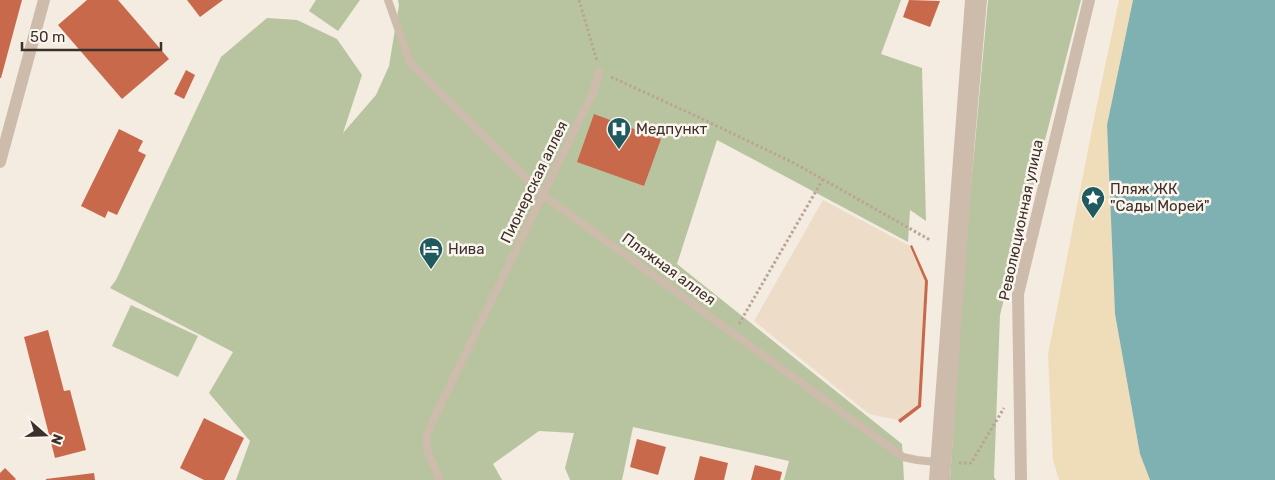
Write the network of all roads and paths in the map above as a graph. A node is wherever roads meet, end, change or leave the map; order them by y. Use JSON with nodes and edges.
{"nodes":[{"id":1,"x":44,"y":0,"type":"edge"},
{"id":2,"x":388,"y":0,"type":"edge"},
{"id":3,"x":579,"y":0,"type":"edge"},
{"id":4,"x":971,"y":0,"type":"edge"},
{"id":5,"x":981,"y":0,"type":"edge"},
{"id":6,"x":1089,"y":0,"type":"edge"},
{"id":7,"x":599,"y":72,"type":"junction"},
{"id":8,"x":0,"y":162,"type":"edge"},
{"id":9,"x":823,"y":179,"type":"junction"},
{"id":10,"x":543,"y":194,"type":"junction"},
{"id":11,"x":930,"y":240,"type":"dead end"},
{"id":12,"x":733,"y":333,"type":"junction"},
{"id":13,"x":1019,"y":382,"type":"junction"},
{"id":14,"x":941,"y":462,"type":"junction"},
{"id":15,"x":440,"y":480,"type":"edge"},
{"id":16,"x":935,"y":480,"type":"edge"},
{"id":17,"x":944,"y":480,"type":"edge"},
{"id":18,"x":1021,"y":480,"type":"edge"}],
"edges":[{"from":1,"to":8,"type":"street"},
{"from":2,"to":10,"type":"lane","name":"Пляжная аллея"},
{"from":3,"to":7,"type":"path"},
{"from":4,"to":14,"type":"street"},
{"from":5,"to":14,"type":"street"},
{"from":6,"to":13,"type":"street","name":"Революционная улица"},
{"from":7,"to":9,"type":"path"},
{"from":7,"to":10,"type":"lane","name":"Пионерская аллея"},
{"from":9,"to":11,"type":"path"},
{"from":9,"to":12,"type":"path"},
{"from":10,"to":12,"type":"lane","name":"Пляжная аллея"},
{"from":10,"to":15,"type":"lane","name":"Пионерская аллея"},
{"from":12,"to":14,"type":"lane","name":"Пляжная аллея"},
{"from":13,"to":14,"type":"path"},
{"from":13,"to":18,"type":"street","name":"Революционная улица"},
{"from":14,"to":16,"type":"street"},
{"from":14,"to":17,"type":"street"}]}
